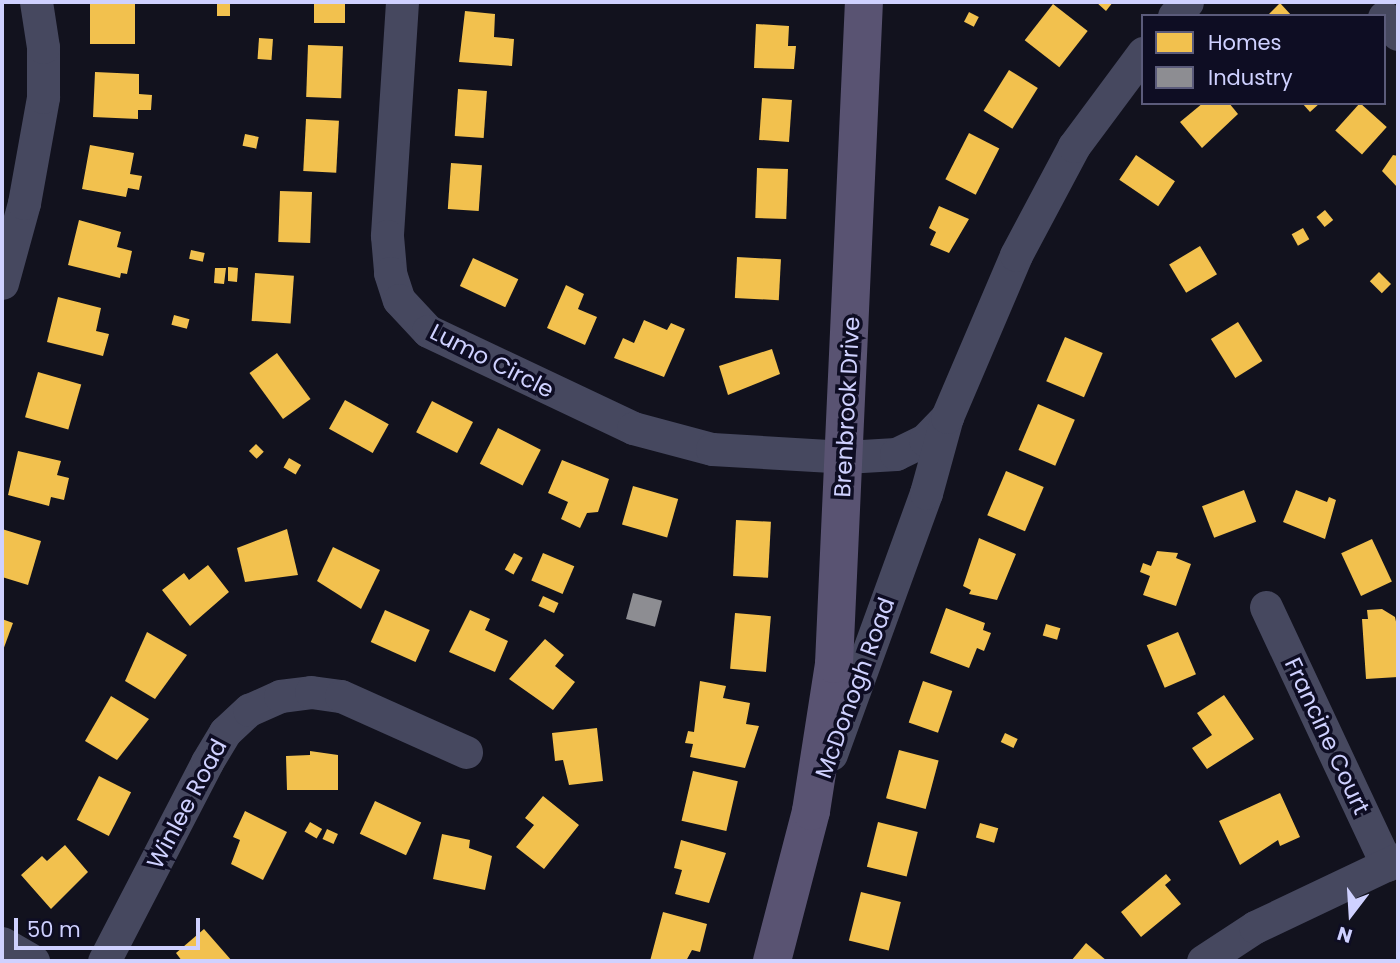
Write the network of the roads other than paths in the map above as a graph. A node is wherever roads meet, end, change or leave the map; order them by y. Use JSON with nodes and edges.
{"nodes":[{"id":1,"x":36,"y":2,"type":"edge"},
{"id":2,"x":402,"y":2,"type":"edge"},
{"id":3,"x":864,"y":2,"type":"edge"},
{"id":4,"x":1386,"y":19,"type":"edge"},
{"id":5,"x":1398,"y":34,"type":"edge"},
{"id":6,"x":1141,"y":56,"type":"edge"},
{"id":7,"x":2,"y":284,"type":"edge"},
{"id":8,"x":947,"y":417,"type":"junction"},
{"id":9,"x":845,"y":457,"type":"junction"},
{"id":10,"x":1266,"y":607,"type":"dead end"},
{"id":11,"x":466,"y":752,"type":"dead end"},
{"id":12,"x":811,"y":811,"type":"junction"},
{"id":13,"x":1393,"y":862,"type":"edge"},
{"id":14,"x":2,"y":943,"type":"edge"},
{"id":15,"x":33,"y":961,"type":"edge"},
{"id":16,"x":104,"y":961,"type":"edge"},
{"id":17,"x":772,"y":961,"type":"edge"},
{"id":18,"x":1203,"y":961,"type":"edge"}],
"edges":[{"from":1,"to":7,"type":"street"},
{"from":2,"to":9,"type":"street","name":"Lumo Circle"},
{"from":3,"to":9,"type":"main road","name":"Brenbrook Drive"},
{"from":4,"to":5,"type":"street"},
{"from":6,"to":8,"type":"street","name":"McDonogh Road"},
{"from":8,"to":9,"type":"street","name":"McDonogh Road"},
{"from":8,"to":12,"type":"street","name":"McDonogh Road"},
{"from":9,"to":12,"type":"main road","name":"Brenbrook Drive"},
{"from":10,"to":13,"type":"street","name":"Francine Court"},
{"from":11,"to":16,"type":"street","name":"Winlee Road"},
{"from":12,"to":17,"type":"main road","name":"McDonogh Road"},
{"from":13,"to":18,"type":"street"},
{"from":14,"to":15,"type":"street"}]}
